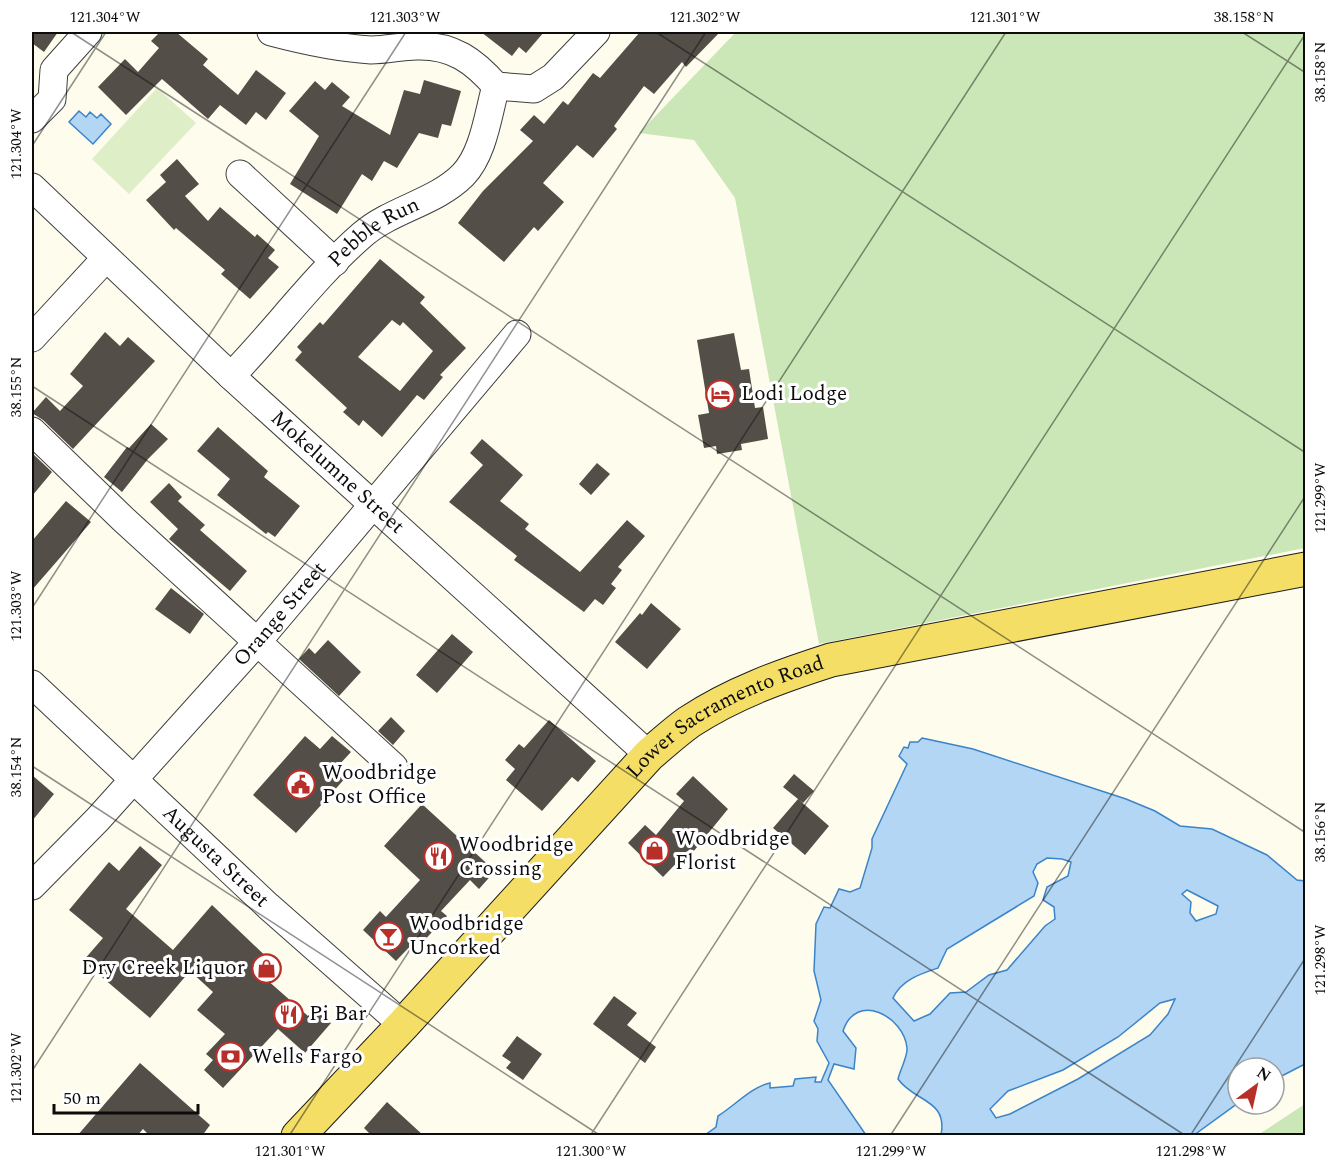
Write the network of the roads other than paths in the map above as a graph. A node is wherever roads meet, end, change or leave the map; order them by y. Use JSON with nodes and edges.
{"nodes":[{"id":1,"x":88,"y":32,"type":"edge"},
{"id":2,"x":271,"y":32,"type":"edge"},
{"id":3,"x":596,"y":32,"type":"edge"},
{"id":4,"x":349,"y":40,"type":"edge"},
{"id":5,"x":43,"y":72,"type":"edge"},
{"id":6,"x":496,"y":86,"type":"junction"},
{"id":7,"x":32,"y":119,"type":"edge"},
{"id":8,"x":240,"y":174,"type":"dead end"},
{"id":9,"x":32,"y":187,"type":"edge"},
{"id":10,"x":106,"y":258,"type":"junction"},
{"id":11,"x":335,"y":262,"type":"junction"},
{"id":12,"x":518,"y":334,"type":"dead end"},
{"id":13,"x":32,"y":338,"type":"edge"},
{"id":14,"x":231,"y":376,"type":"junction"},
{"id":15,"x":32,"y":431,"type":"edge"},
{"id":16,"x":375,"y":506,"type":"junction"},
{"id":17,"x":1305,"y":569,"type":"edge"},
{"id":18,"x":258,"y":641,"type":"junction"},
{"id":19,"x":32,"y":684,"type":"edge"},
{"id":20,"x":649,"y":755,"type":"junction"},
{"id":21,"x":394,"y":767,"type":"dead end"},
{"id":22,"x":134,"y":778,"type":"junction"},
{"id":23,"x":32,"y":886,"type":"edge"},
{"id":24,"x":403,"y":1025,"type":"junction"},
{"id":25,"x":297,"y":1136,"type":"edge"}],
"edges":[{"from":1,"to":5,"type":"street"},
{"from":2,"to":4,"type":"street"},
{"from":3,"to":6,"type":"street"},
{"from":4,"to":6,"type":"street"},
{"from":5,"to":7,"type":"street"},
{"from":6,"to":11,"type":"street","name":"Pebble Run"},
{"from":8,"to":11,"type":"street"},
{"from":9,"to":10,"type":"street","name":"Mokelumne Street"},
{"from":10,"to":13,"type":"street"},
{"from":10,"to":14,"type":"street","name":"Mokelumne Street"},
{"from":11,"to":14,"type":"street","name":"Pebble Run"},
{"from":12,"to":16,"type":"street","name":"Orange Street"},
{"from":14,"to":16,"type":"street","name":"Mokelumne Street"},
{"from":15,"to":18,"type":"street"},
{"from":16,"to":18,"type":"street","name":"Orange Street"},
{"from":16,"to":20,"type":"street","name":"Mokelumne Street"},
{"from":17,"to":20,"type":"main road","name":"Lower Sacramento Road"},
{"from":18,"to":21,"type":"street"},
{"from":18,"to":22,"type":"street","name":"Orange Street"},
{"from":19,"to":22,"type":"street","name":"Augusta Street"},
{"from":20,"to":24,"type":"main road","name":"Lower Sacramento Road"},
{"from":22,"to":23,"type":"street","name":"Orange Street"},
{"from":22,"to":24,"type":"street","name":"Augusta Street"},
{"from":24,"to":25,"type":"main road","name":"Lower Sacramento Road"}]}
